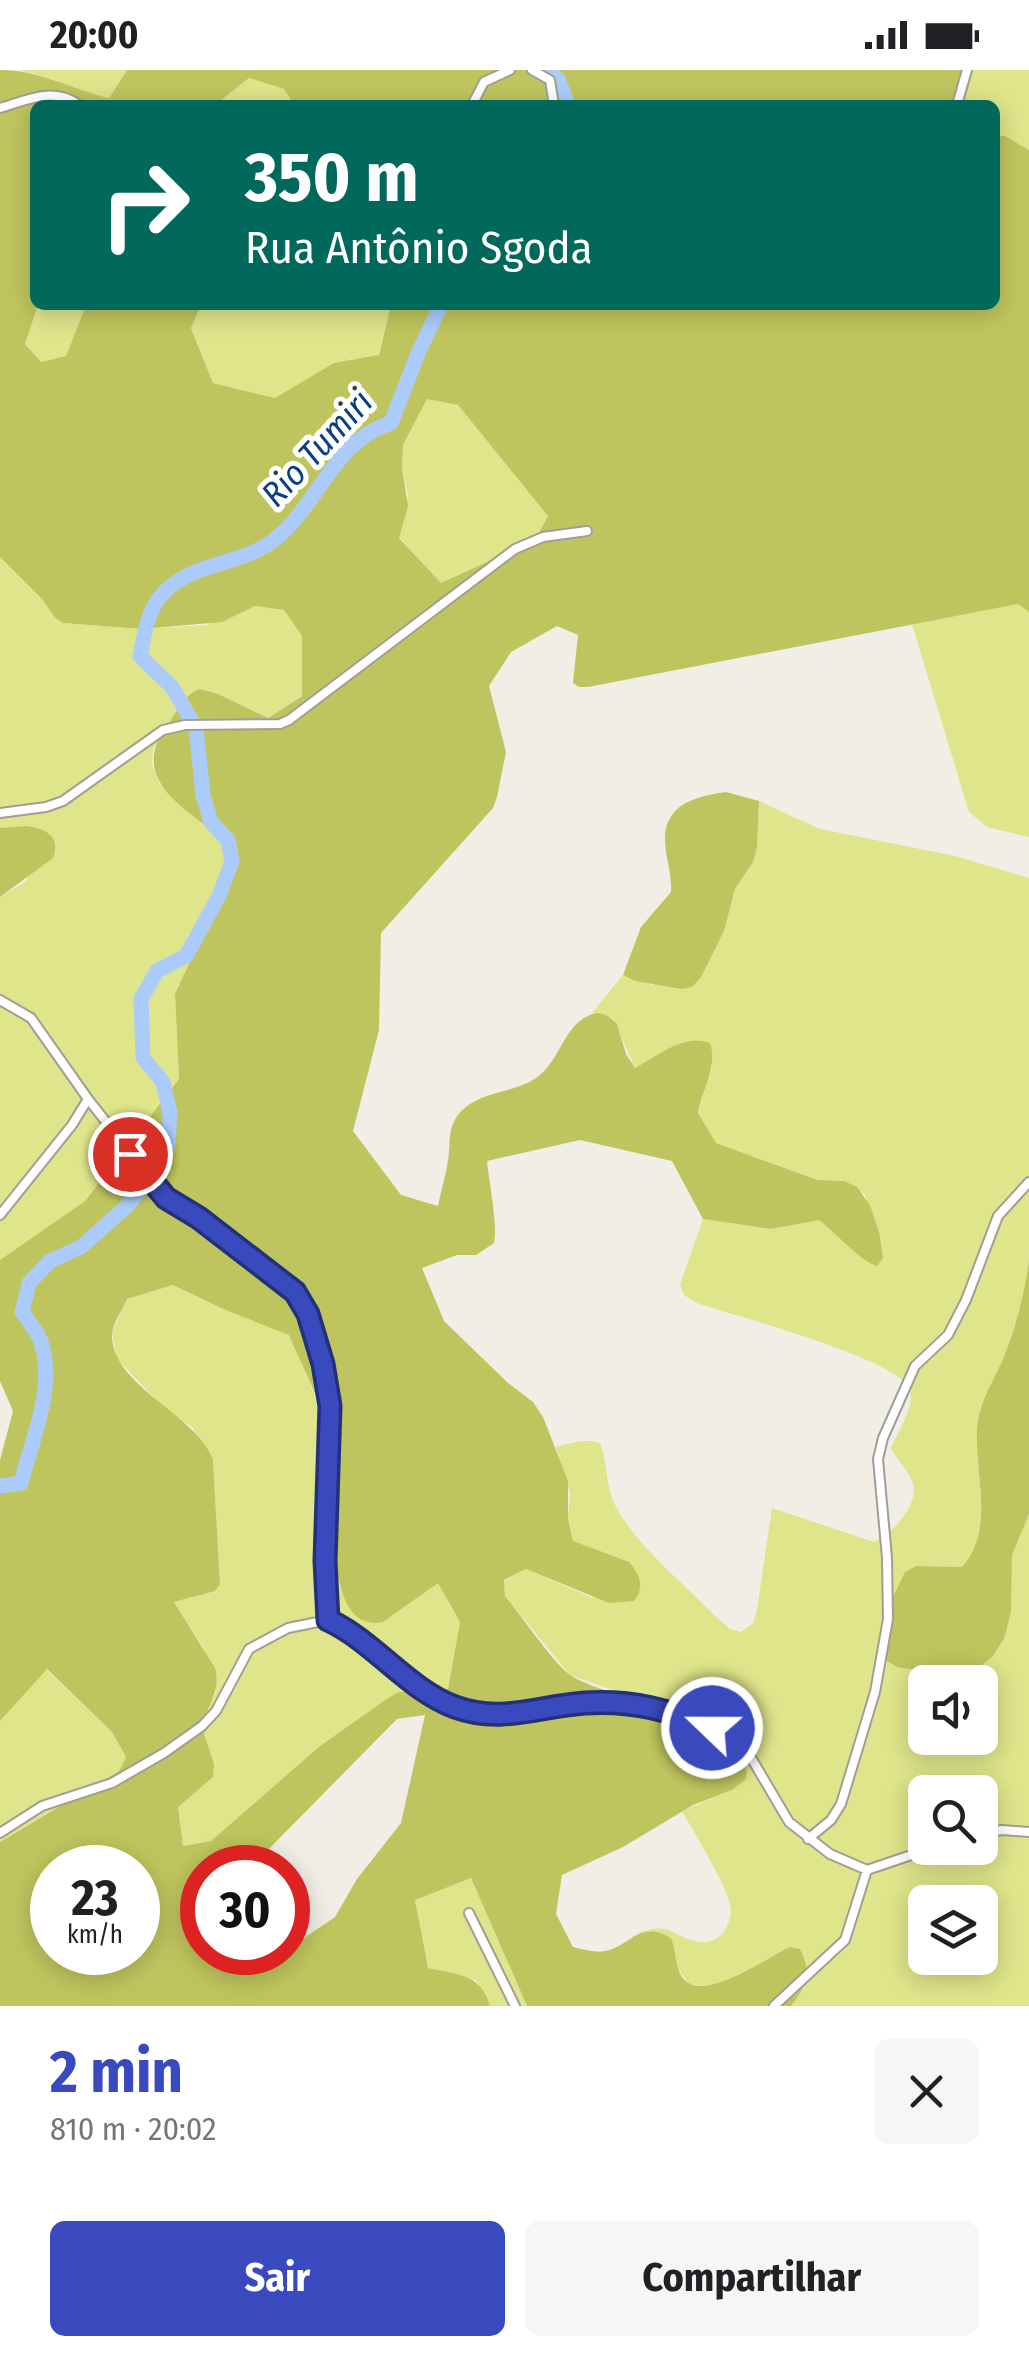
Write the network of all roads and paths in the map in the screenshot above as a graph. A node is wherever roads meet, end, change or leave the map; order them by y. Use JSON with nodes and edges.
{"nodes":[{"id":1,"x":510,"y":70,"type":"edge"},
{"id":2,"x":532,"y":70,"type":"edge"},
{"id":3,"x":967,"y":70,"type":"edge"},
{"id":4,"x":70,"y":100,"type":"edge"},
{"id":5,"x":475,"y":100,"type":"edge"},
{"id":6,"x":553,"y":100,"type":"edge"},
{"id":7,"x":958,"y":100,"type":"edge"},
{"id":8,"x":0,"y":108,"type":"edge"},
{"id":9,"x":588,"y":531,"type":"dead end"},
{"id":10,"x":0,"y":813,"type":"edge"},
{"id":11,"x":0,"y":1000,"type":"edge"},
{"id":12,"x":88,"y":1098,"type":"junction"},
{"id":13,"x":1029,"y":1182,"type":"edge"},
{"id":14,"x":0,"y":1215,"type":"edge"},
{"id":15,"x":328,"y":1620,"type":"junction"},
{"id":16,"x":998,"y":1831,"type":"edge"},
{"id":17,"x":1029,"y":1832,"type":"edge"},
{"id":18,"x":0,"y":1833,"type":"edge"},
{"id":19,"x":808,"y":1838,"type":"junction"},
{"id":20,"x":908,"y":1856,"type":"edge"},
{"id":21,"x":867,"y":1870,"type":"junction"},
{"id":22,"x":470,"y":1913,"type":"dead end"},
{"id":23,"x":516,"y":2006,"type":"edge"},
{"id":24,"x":774,"y":2006,"type":"edge"}],
"edges":[{"from":1,"to":5,"type":"street"},
{"from":2,"to":6,"type":"street"},
{"from":3,"to":7,"type":"street"},
{"from":4,"to":8,"type":"street"},
{"from":9,"to":10,"type":"street"},
{"from":11,"to":12,"type":"street"},
{"from":12,"to":14,"type":"street"},
{"from":12,"to":15,"type":"street"},
{"from":13,"to":19,"type":"street"},
{"from":15,"to":18,"type":"street"},
{"from":15,"to":19,"type":"street"},
{"from":16,"to":17,"type":"street"},
{"from":19,"to":21,"type":"street"},
{"from":20,"to":21,"type":"street"},
{"from":21,"to":24,"type":"street"},
{"from":22,"to":23,"type":"street"}]}
